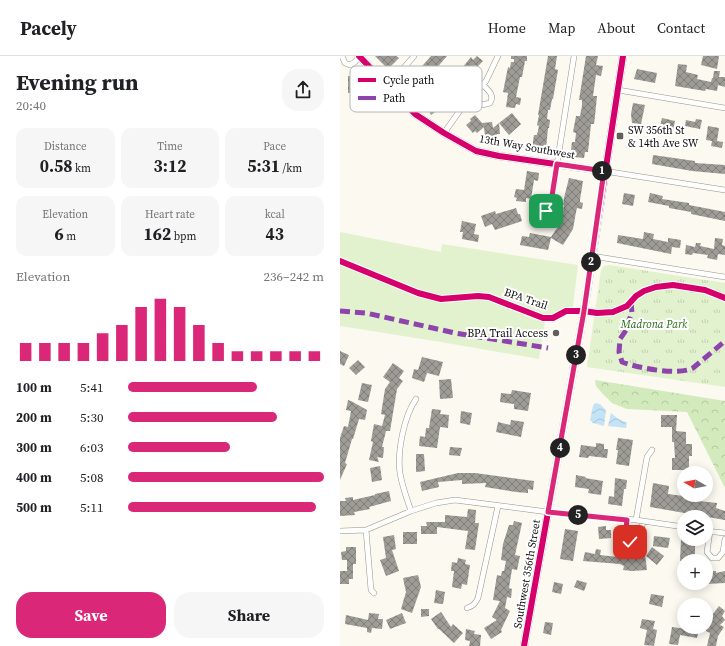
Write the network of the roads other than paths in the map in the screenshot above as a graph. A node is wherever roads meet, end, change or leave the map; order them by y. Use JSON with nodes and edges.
{"nodes":[{"id":1,"x":342,"y":56,"type":"edge"},
{"id":2,"x":359,"y":56,"type":"edge"},
{"id":3,"x":414,"y":56,"type":"edge"},
{"id":4,"x":498,"y":56,"type":"edge"},
{"id":5,"x":574,"y":56,"type":"edge"},
{"id":6,"x":623,"y":56,"type":"edge"},
{"id":7,"x":368,"y":66,"type":"edge"},
{"id":8,"x":405,"y":66,"type":"edge"},
{"id":9,"x":483,"y":84,"type":"joint"},
{"id":10,"x":618,"y":90,"type":"junction"},
{"id":11,"x":482,"y":105,"type":"edge"},
{"id":12,"x":725,"y":108,"type":"edge"},
{"id":13,"x":413,"y":112,"type":"edge"},
{"id":14,"x":459,"y":112,"type":"edge"},
{"id":15,"x":444,"y":133,"type":"junction"},
{"id":16,"x":557,"y":164,"type":"junction"},
{"id":17,"x":604,"y":171,"type":"junction"},
{"id":18,"x":725,"y":190,"type":"edge"},
{"id":19,"x":546,"y":211,"type":"dead end"},
{"id":20,"x":592,"y":256,"type":"junction"},
{"id":21,"x":725,"y":277,"type":"edge"},
{"id":22,"x":416,"y":399,"type":"dead end"},
{"id":23,"x":652,"y":450,"type":"dead end"},
{"id":24,"x":498,"y":506,"type":"junction"},
{"id":25,"x":411,"y":511,"type":"junction"},
{"id":26,"x":548,"y":512,"type":"junction"},
{"id":27,"x":627,"y":520,"type":"junction"},
{"id":28,"x":636,"y":520,"type":"junction"},
{"id":29,"x":642,"y":521,"type":"junction"},
{"id":30,"x":677,"y":526,"type":"edge"},
{"id":31,"x":366,"y":530,"type":"junction"},
{"id":32,"x":340,"y":532,"type":"edge"},
{"id":33,"x":713,"y":532,"type":"edge"},
{"id":34,"x":725,"y":533,"type":"edge"},
{"id":35,"x":725,"y":539,"type":"edge"},
{"id":36,"x":708,"y":546,"type":"edge"},
{"id":37,"x":374,"y":593,"type":"dead end"},
{"id":38,"x":467,"y":608,"type":"dead end"},
{"id":39,"x":524,"y":646,"type":"edge"}],
"edges":[{"from":1,"to":2,"type":"street","name":"13th Way Southwest"},
{"from":2,"to":7,"type":"main road","name":"13th Way Southwest"},
{"from":3,"to":8,"type":"street"},
{"from":4,"to":9,"type":"street"},
{"from":5,"to":16,"type":"street"},
{"from":6,"to":10,"type":"main road","name":"Southwest 356th Street"},
{"from":9,"to":11,"type":"street"},
{"from":10,"to":12,"type":"street"},
{"from":10,"to":17,"type":"main road","name":"Southwest 356th Street"},
{"from":13,"to":15,"type":"main road","name":"13th Way Southwest"},
{"from":14,"to":15,"type":"street"},
{"from":15,"to":16,"type":"main road","name":"13th Way Southwest"},
{"from":16,"to":17,"type":"main road","name":"13th Way Southwest"},
{"from":16,"to":19,"type":"street"},
{"from":17,"to":18,"type":"street"},
{"from":17,"to":20,"type":"main road","name":"Southwest 356th Street"},
{"from":20,"to":21,"type":"street"},
{"from":20,"to":26,"type":"main road","name":"Southwest 356th Street"},
{"from":22,"to":25,"type":"street"},
{"from":23,"to":28,"type":"street"},
{"from":24,"to":25,"type":"street"},
{"from":24,"to":26,"type":"street"},
{"from":24,"to":38,"type":"street"},
{"from":25,"to":31,"type":"street"},
{"from":26,"to":27,"type":"street"},
{"from":26,"to":39,"type":"main road","name":"Southwest 356th Street"},
{"from":27,"to":28,"type":"street"},
{"from":27,"to":29,"type":"street"},
{"from":28,"to":29,"type":"street"},
{"from":29,"to":30,"type":"street"},
{"from":31,"to":32,"type":"street"},
{"from":31,"to":37,"type":"street"},
{"from":33,"to":34,"type":"street"},
{"from":35,"to":36,"type":"street"}]}
